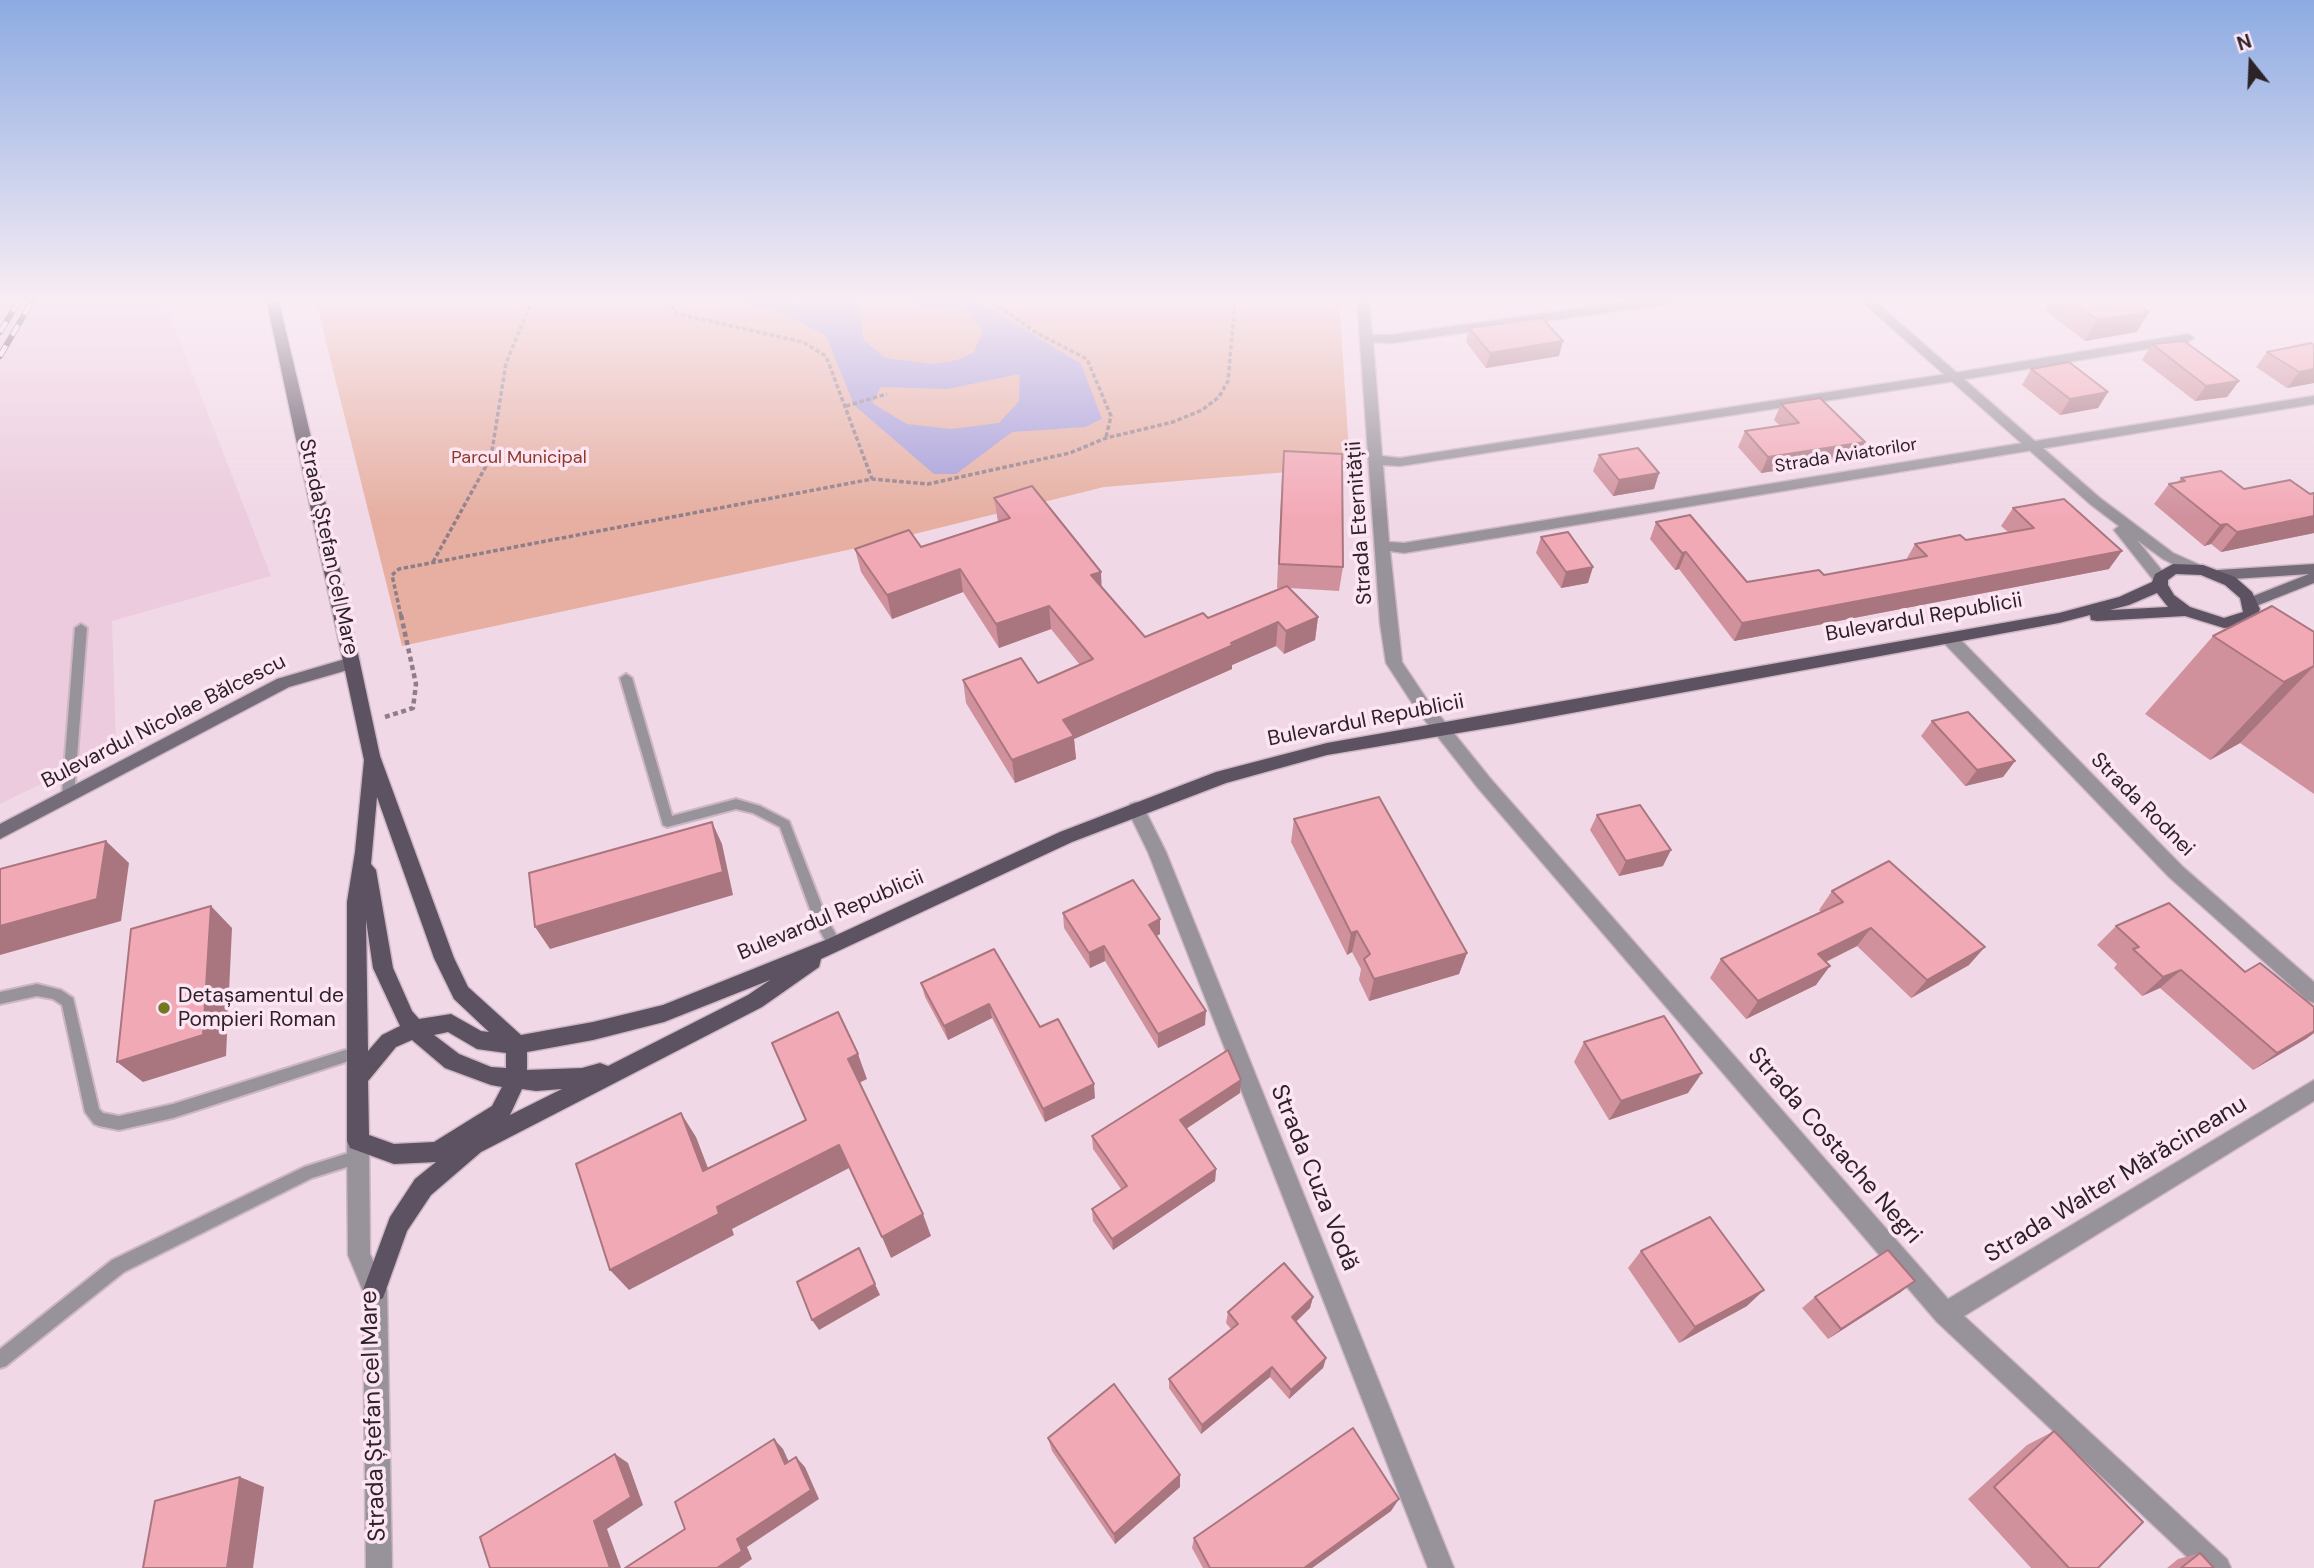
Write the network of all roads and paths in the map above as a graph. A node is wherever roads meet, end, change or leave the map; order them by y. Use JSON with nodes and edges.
{"nodes":[{"id":1,"x":288,"y":371,"type":"edge"},
{"id":2,"x":505,"y":371,"type":"edge"},
{"id":3,"x":833,"y":371,"type":"edge"},
{"id":4,"x":1091,"y":371,"type":"edge"},
{"id":5,"x":1229,"y":371,"type":"edge"},
{"id":6,"x":1369,"y":371,"type":"edge"},
{"id":7,"x":1947,"y":371,"type":"edge"},
{"id":8,"x":1989,"y":371,"type":"edge"},
{"id":9,"x":1954,"y":377,"type":"junction"},
{"id":10,"x":887,"y":394,"type":"dead end"},
{"id":11,"x":2314,"y":400,"type":"edge"},
{"id":12,"x":846,"y":406,"type":"junction"},
{"id":13,"x":1106,"y":438,"type":"junction"},
{"id":14,"x":2031,"y":445,"type":"junction"},
{"id":15,"x":1376,"y":460,"type":"junction"},
{"id":16,"x":872,"y":479,"type":"junction"},
{"id":17,"x":2095,"y":502,"type":"junction"},
{"id":18,"x":1384,"y":546,"type":"junction"},
{"id":19,"x":432,"y":562,"type":"junction"},
{"id":20,"x":2195,"y":569,"type":"junction"},
{"id":21,"x":2314,"y":569,"type":"edge"},
{"id":22,"x":2218,"y":575,"type":"junction"},
{"id":23,"x":2314,"y":578,"type":"edge"},
{"id":24,"x":2160,"y":582,"type":"junction"},
{"id":25,"x":2252,"y":606,"type":"junction"},
{"id":26,"x":2185,"y":611,"type":"junction"},
{"id":27,"x":2059,"y":618,"type":"junction"},
{"id":28,"x":2224,"y":623,"type":"junction"},
{"id":29,"x":2268,"y":624,"type":"edge"},
{"id":30,"x":81,"y":628,"type":"dead end"},
{"id":31,"x":2248,"y":635,"type":"edge"},
{"id":32,"x":1949,"y":638,"type":"junction"},
{"id":33,"x":352,"y":663,"type":"junction"},
{"id":34,"x":626,"y":678,"type":"dead end"},
{"id":35,"x":365,"y":724,"type":"junction"},
{"id":36,"x":1441,"y":730,"type":"junction"},
{"id":37,"x":371,"y":756,"type":"junction"},
{"id":38,"x":68,"y":796,"type":"junction"},
{"id":39,"x":1136,"y":809,"type":"junction"},
{"id":40,"x":0,"y":832,"type":"edge"},
{"id":41,"x":364,"y":852,"type":"junction"},
{"id":42,"x":835,"y":945,"type":"junction"},
{"id":43,"x":2314,"y":994,"type":"edge"},
{"id":44,"x":0,"y":998,"type":"edge"},
{"id":45,"x":415,"y":1029,"type":"junction"},
{"id":46,"x":517,"y":1045,"type":"junction"},
{"id":47,"x":358,"y":1052,"type":"junction"},
{"id":48,"x":646,"y":1058,"type":"junction"},
{"id":49,"x":358,"y":1077,"type":"junction"},
{"id":50,"x":516,"y":1079,"type":"junction"},
{"id":51,"x":2314,"y":1090,"type":"edge"},
{"id":52,"x":473,"y":1146,"type":"junction"},
{"id":53,"x":358,"y":1149,"type":"junction"},
{"id":54,"x":437,"y":1152,"type":"junction"},
{"id":55,"x":375,"y":1290,"type":"junction"},
{"id":56,"x":1945,"y":1314,"type":"junction"},
{"id":57,"x":0,"y":1360,"type":"edge"},
{"id":58,"x":379,"y":1568,"type":"edge"},
{"id":59,"x":1441,"y":1568,"type":"edge"},
{"id":60,"x":2218,"y":1568,"type":"edge"}],
"edges":[{"from":1,"to":33,"type":"main road","name":"Strada Ștefan cel Mare"},
{"from":2,"to":19,"type":"path"},
{"from":3,"to":12,"type":"path"},
{"from":4,"to":13,"type":"path"},
{"from":5,"to":13,"type":"path"},
{"from":6,"to":15,"type":"street","name":"Strada Eternității"},
{"from":7,"to":9,"type":"street"},
{"from":8,"to":9,"type":"street"},
{"from":9,"to":14,"type":"street"},
{"from":9,"to":15,"type":"street"},
{"from":10,"to":12,"type":"path"},
{"from":11,"to":14,"type":"street","name":"Strada Aviatorilor"},
{"from":12,"to":16,"type":"path"},
{"from":13,"to":16,"type":"path"},
{"from":14,"to":17,"type":"street"},
{"from":14,"to":18,"type":"street","name":"Strada Aviatorilor"},
{"from":15,"to":18,"type":"street","name":"Strada Eternității"},
{"from":16,"to":19,"type":"path"},
{"from":17,"to":20,"type":"street"},
{"from":17,"to":24,"type":"street"},
{"from":18,"to":36,"type":"street","name":"Strada Eternității"},
{"from":19,"to":35,"type":"path"},
{"from":20,"to":22,"type":"main road"},
{"from":20,"to":24,"type":"main road","name":"Bulevardul Republicii"},
{"from":21,"to":22,"type":"main road"},
{"from":22,"to":25,"type":"main road"},
{"from":23,"to":25,"type":"main road"},
{"from":24,"to":26,"type":"main road"},
{"from":24,"to":27,"type":"main road","name":"Bulevardul Republicii"},
{"from":25,"to":28,"type":"main road"},
{"from":25,"to":29,"type":"main road"},
{"from":26,"to":27,"type":"main road","name":"Bulevardul Republicii"},
{"from":26,"to":28,"type":"main road"},
{"from":27,"to":32,"type":"main road","name":"Bulevardul Republicii"},
{"from":28,"to":31,"type":"main road"},
{"from":30,"to":38,"type":"lane"},
{"from":32,"to":36,"type":"main road","name":"Bulevardul Republicii"},
{"from":32,"to":43,"type":"street","name":"Strada Rodnei"},
{"from":33,"to":35,"type":"main road","name":"Strada Ștefan cel Mare"},
{"from":33,"to":38,"type":"main road","name":"Bulevardul Nicolae Bălcescu"},
{"from":34,"to":42,"type":"lane"},
{"from":35,"to":37,"type":"main road","name":"Strada Ștefan cel Mare"},
{"from":36,"to":39,"type":"main road","name":"Bulevardul Republicii"},
{"from":36,"to":56,"type":"street","name":"Strada Costache Negri"},
{"from":37,"to":41,"type":"main road"},
{"from":37,"to":46,"type":"main road"},
{"from":38,"to":40,"type":"main road","name":"Bulevardul Nicolae Bălcescu"},
{"from":39,"to":42,"type":"main road","name":"Bulevardul Republicii"},
{"from":39,"to":59,"type":"street","name":"Strada Cuza Vodă"},
{"from":41,"to":45,"type":"main road"},
{"from":41,"to":47,"type":"main road"},
{"from":42,"to":46,"type":"main road","name":"Bulevardul Republicii"},
{"from":42,"to":48,"type":"main road"},
{"from":44,"to":47,"type":"lane"},
{"from":45,"to":46,"type":"main road","name":"Bulevardul Republicii"},
{"from":45,"to":49,"type":"main road","name":"Bulevardul Republicii"},
{"from":45,"to":50,"type":"main road"},
{"from":46,"to":50,"type":"main road"},
{"from":47,"to":49,"type":"main road"},
{"from":48,"to":50,"type":"main road"},
{"from":48,"to":52,"type":"main road"},
{"from":49,"to":53,"type":"main road"},
{"from":50,"to":54,"type":"main road"},
{"from":51,"to":56,"type":"street","name":"Strada Walter Mărăcineanu"},
{"from":52,"to":54,"type":"main road"},
{"from":52,"to":55,"type":"main road"},
{"from":53,"to":54,"type":"main road"},
{"from":53,"to":55,"type":"street","name":"Strada Ștefan cel Mare"},
{"from":53,"to":57,"type":"lane"},
{"from":55,"to":58,"type":"street","name":"Strada Ștefan cel Mare"},
{"from":56,"to":60,"type":"street","name":"Strada Costache Negri"}]}
